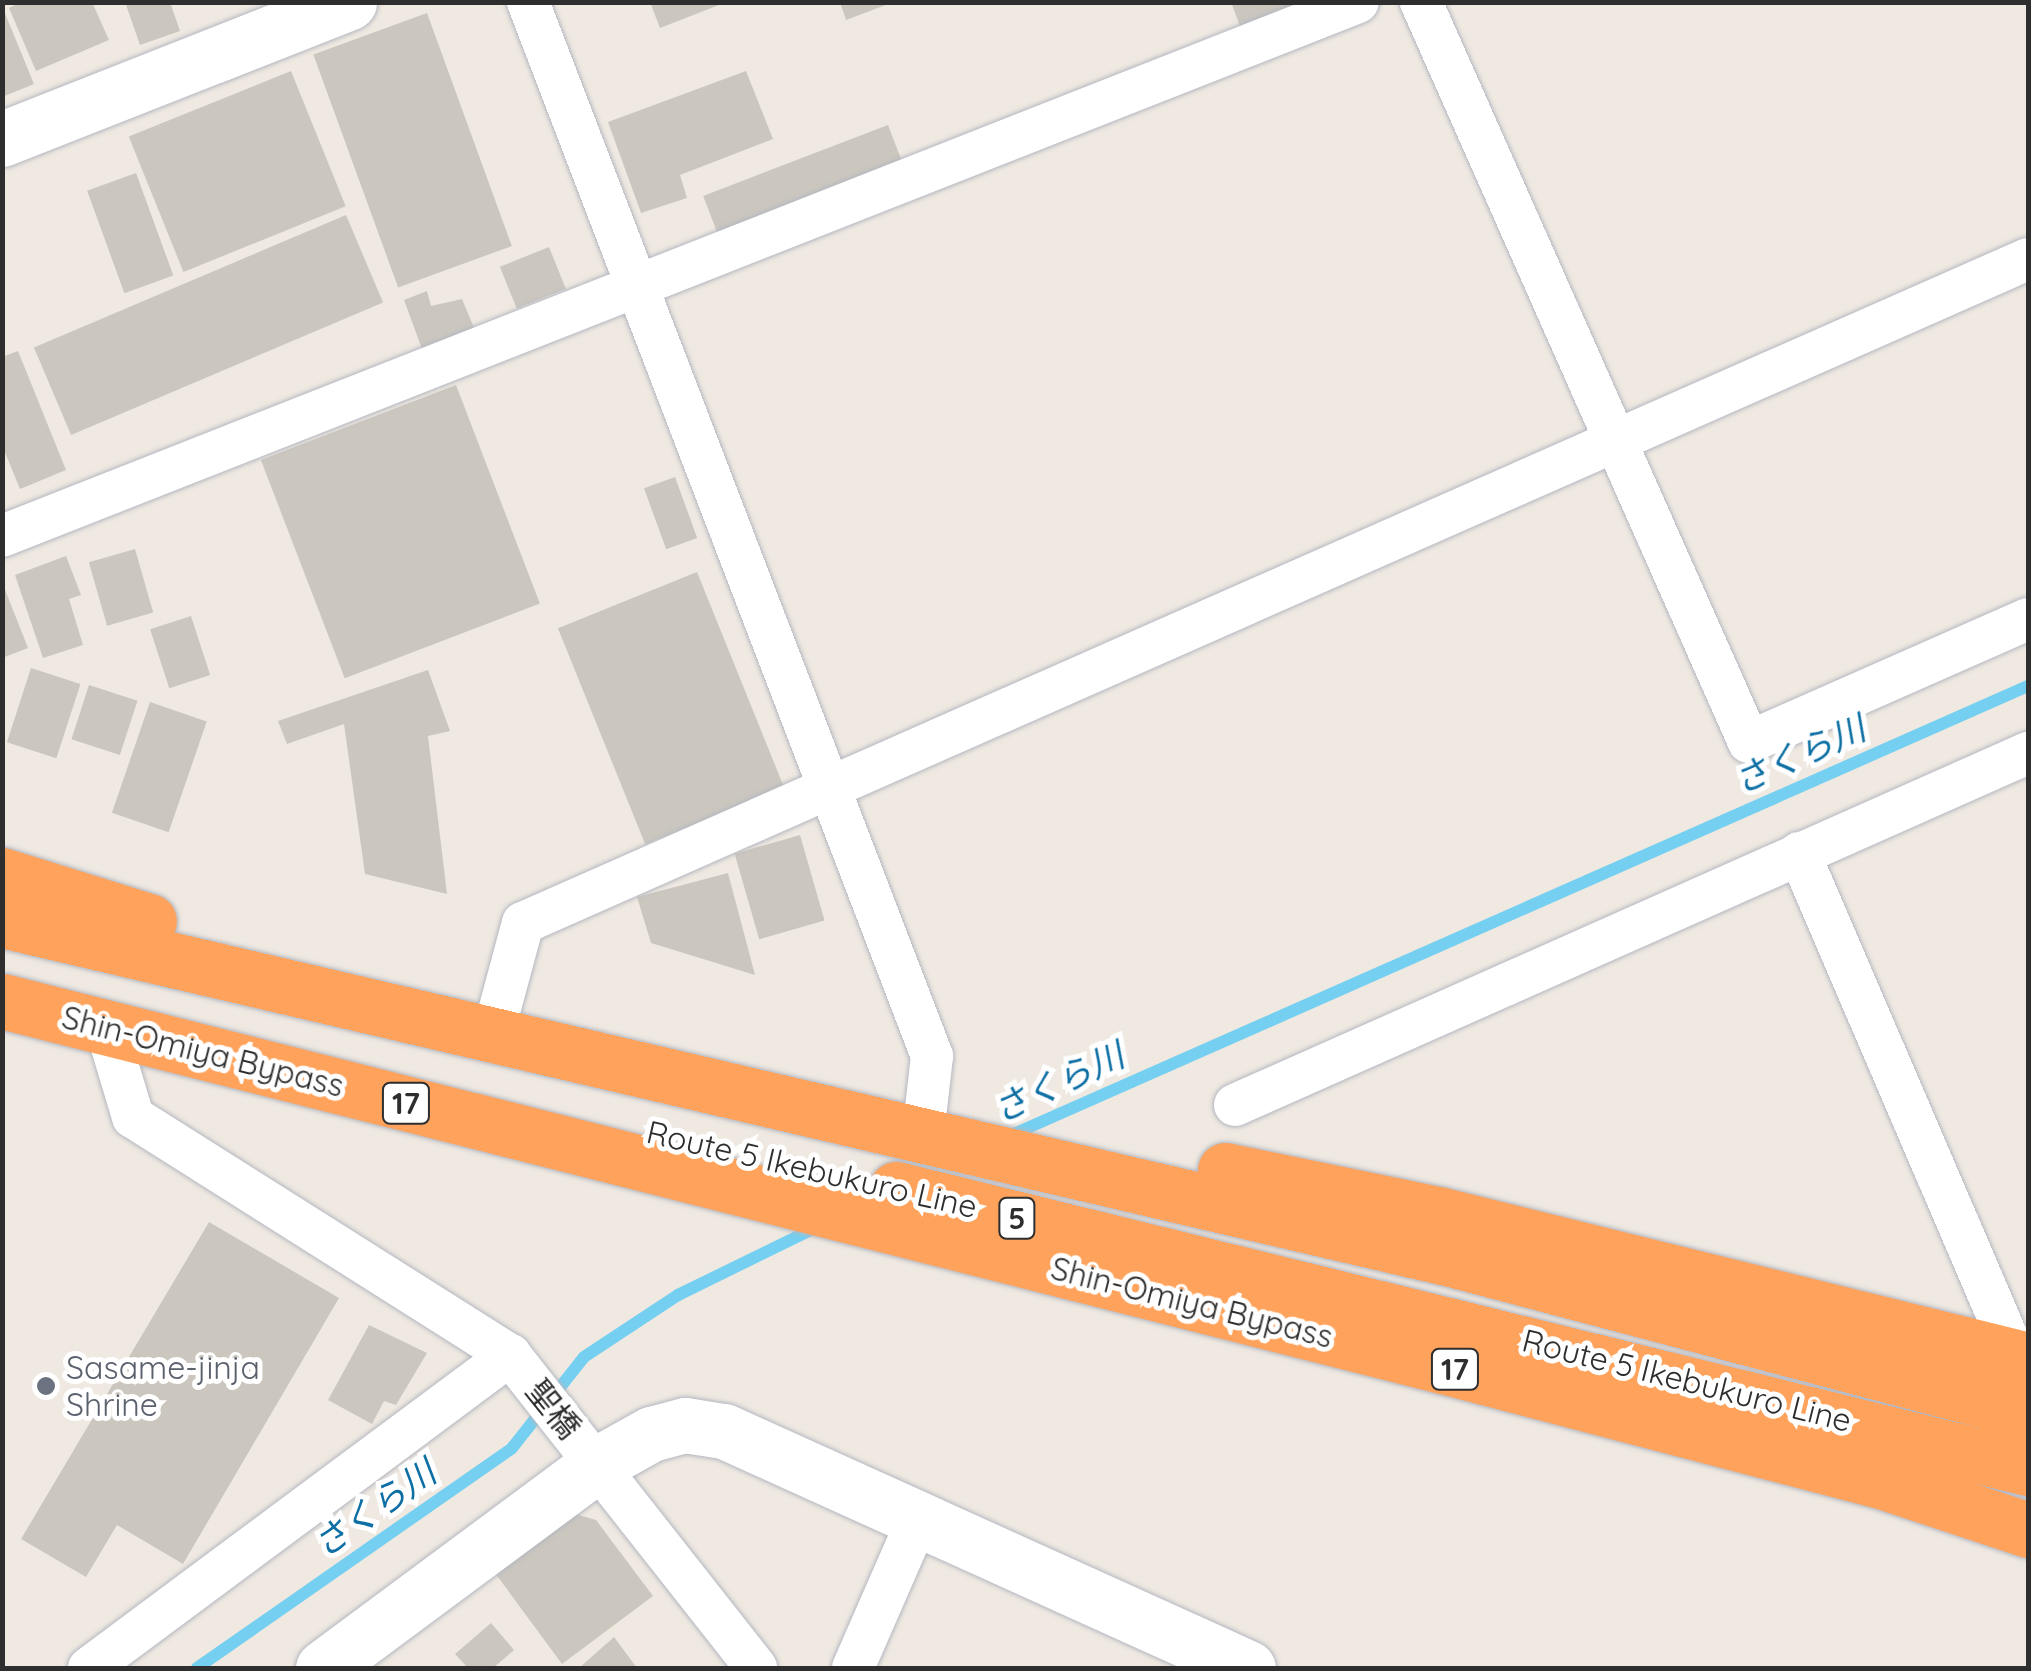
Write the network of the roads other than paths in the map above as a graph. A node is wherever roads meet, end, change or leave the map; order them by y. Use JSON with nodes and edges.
{"nodes":[{"id":1,"x":349,"y":2,"type":"edge"},
{"id":2,"x":528,"y":2,"type":"edge"},
{"id":3,"x":1358,"y":2,"type":"edge"},
{"id":4,"x":1421,"y":2,"type":"edge"},
{"id":5,"x":2,"y":139,"type":"edge"},
{"id":6,"x":2028,"y":259,"type":"edge"},
{"id":7,"x":636,"y":286,"type":"junction"},
{"id":8,"x":1614,"y":443,"type":"junction"},
{"id":9,"x":2,"y":536,"type":"edge"},
{"id":10,"x":2028,"y":619,"type":"edge"},
{"id":11,"x":2028,"y":753,"type":"edge"},
{"id":12,"x":829,"y":788,"type":"junction"},
{"id":13,"x":1799,"y":853,"type":"junction"},
{"id":14,"x":2,"y":875,"type":"edge"},
{"id":15,"x":2,"y":895,"type":"edge"},
{"id":16,"x":2,"y":920,"type":"edge"},
{"id":17,"x":238,"y":949,"type":"junction"},
{"id":18,"x":2,"y":976,"type":"edge"},
{"id":19,"x":2,"y":1001,"type":"edge"},
{"id":20,"x":500,"y":1008,"type":"junction"},
{"id":21,"x":106,"y":1026,"type":"junction"},
{"id":22,"x":1235,"y":1105,"type":"dead end"},
{"id":23,"x":926,"y":1109,"type":"junction"},
{"id":24,"x":2022,"y":1358,"type":"edge"},
{"id":25,"x":521,"y":1368,"type":"junction"},
{"id":26,"x":2028,"y":1412,"type":"edge"},
{"id":27,"x":582,"y":1444,"type":"junction"},
{"id":28,"x":2028,"y":1468,"type":"edge"},
{"id":29,"x":918,"y":1519,"type":"junction"},
{"id":30,"x":2028,"y":1530,"type":"edge"},
{"id":31,"x":90,"y":1668,"type":"edge"},
{"id":32,"x":323,"y":1668,"type":"edge"},
{"id":33,"x":756,"y":1668,"type":"edge"},
{"id":34,"x":854,"y":1668,"type":"edge"},
{"id":35,"x":1248,"y":1668,"type":"edge"}],
"edges":[{"from":1,"to":5,"type":"street"},
{"from":2,"to":7,"type":"street"},
{"from":3,"to":7,"type":"street"},
{"from":4,"to":8,"type":"street"},
{"from":6,"to":8,"type":"street"},
{"from":7,"to":9,"type":"street"},
{"from":7,"to":12,"type":"street"},
{"from":8,"to":10,"type":"street"},
{"from":8,"to":12,"type":"street"},
{"from":11,"to":13,"type":"street"},
{"from":12,"to":20,"type":"street"},
{"from":12,"to":23,"type":"street"},
{"from":13,"to":22,"type":"street"},
{"from":13,"to":24,"type":"street"},
{"from":14,"to":17,"type":"highway"},
{"from":15,"to":17,"type":"highway"},
{"from":16,"to":26,"type":"highway","name":"Route 5 Ikebukuro Line","number":"5"},
{"from":17,"to":20,"type":"highway"},
{"from":18,"to":28,"type":"highway","name":"Route 5 Ikebukuro Line","number":"5"},
{"from":19,"to":21,"type":"highway","name":"Shin-Omiya Bypass","number":"17"},
{"from":20,"to":23,"type":"highway"},
{"from":21,"to":25,"type":"street","name":"聖橋"},
{"from":21,"to":30,"type":"highway","name":"Shin-Omiya Bypass","number":"17"},
{"from":23,"to":24,"type":"highway"},
{"from":25,"to":27,"type":"street","name":"聖橋"},
{"from":25,"to":31,"type":"street"},
{"from":27,"to":29,"type":"street"},
{"from":27,"to":32,"type":"street"},
{"from":27,"to":33,"type":"street","name":"聖橋"},
{"from":29,"to":34,"type":"street"},
{"from":29,"to":35,"type":"street"}]}
